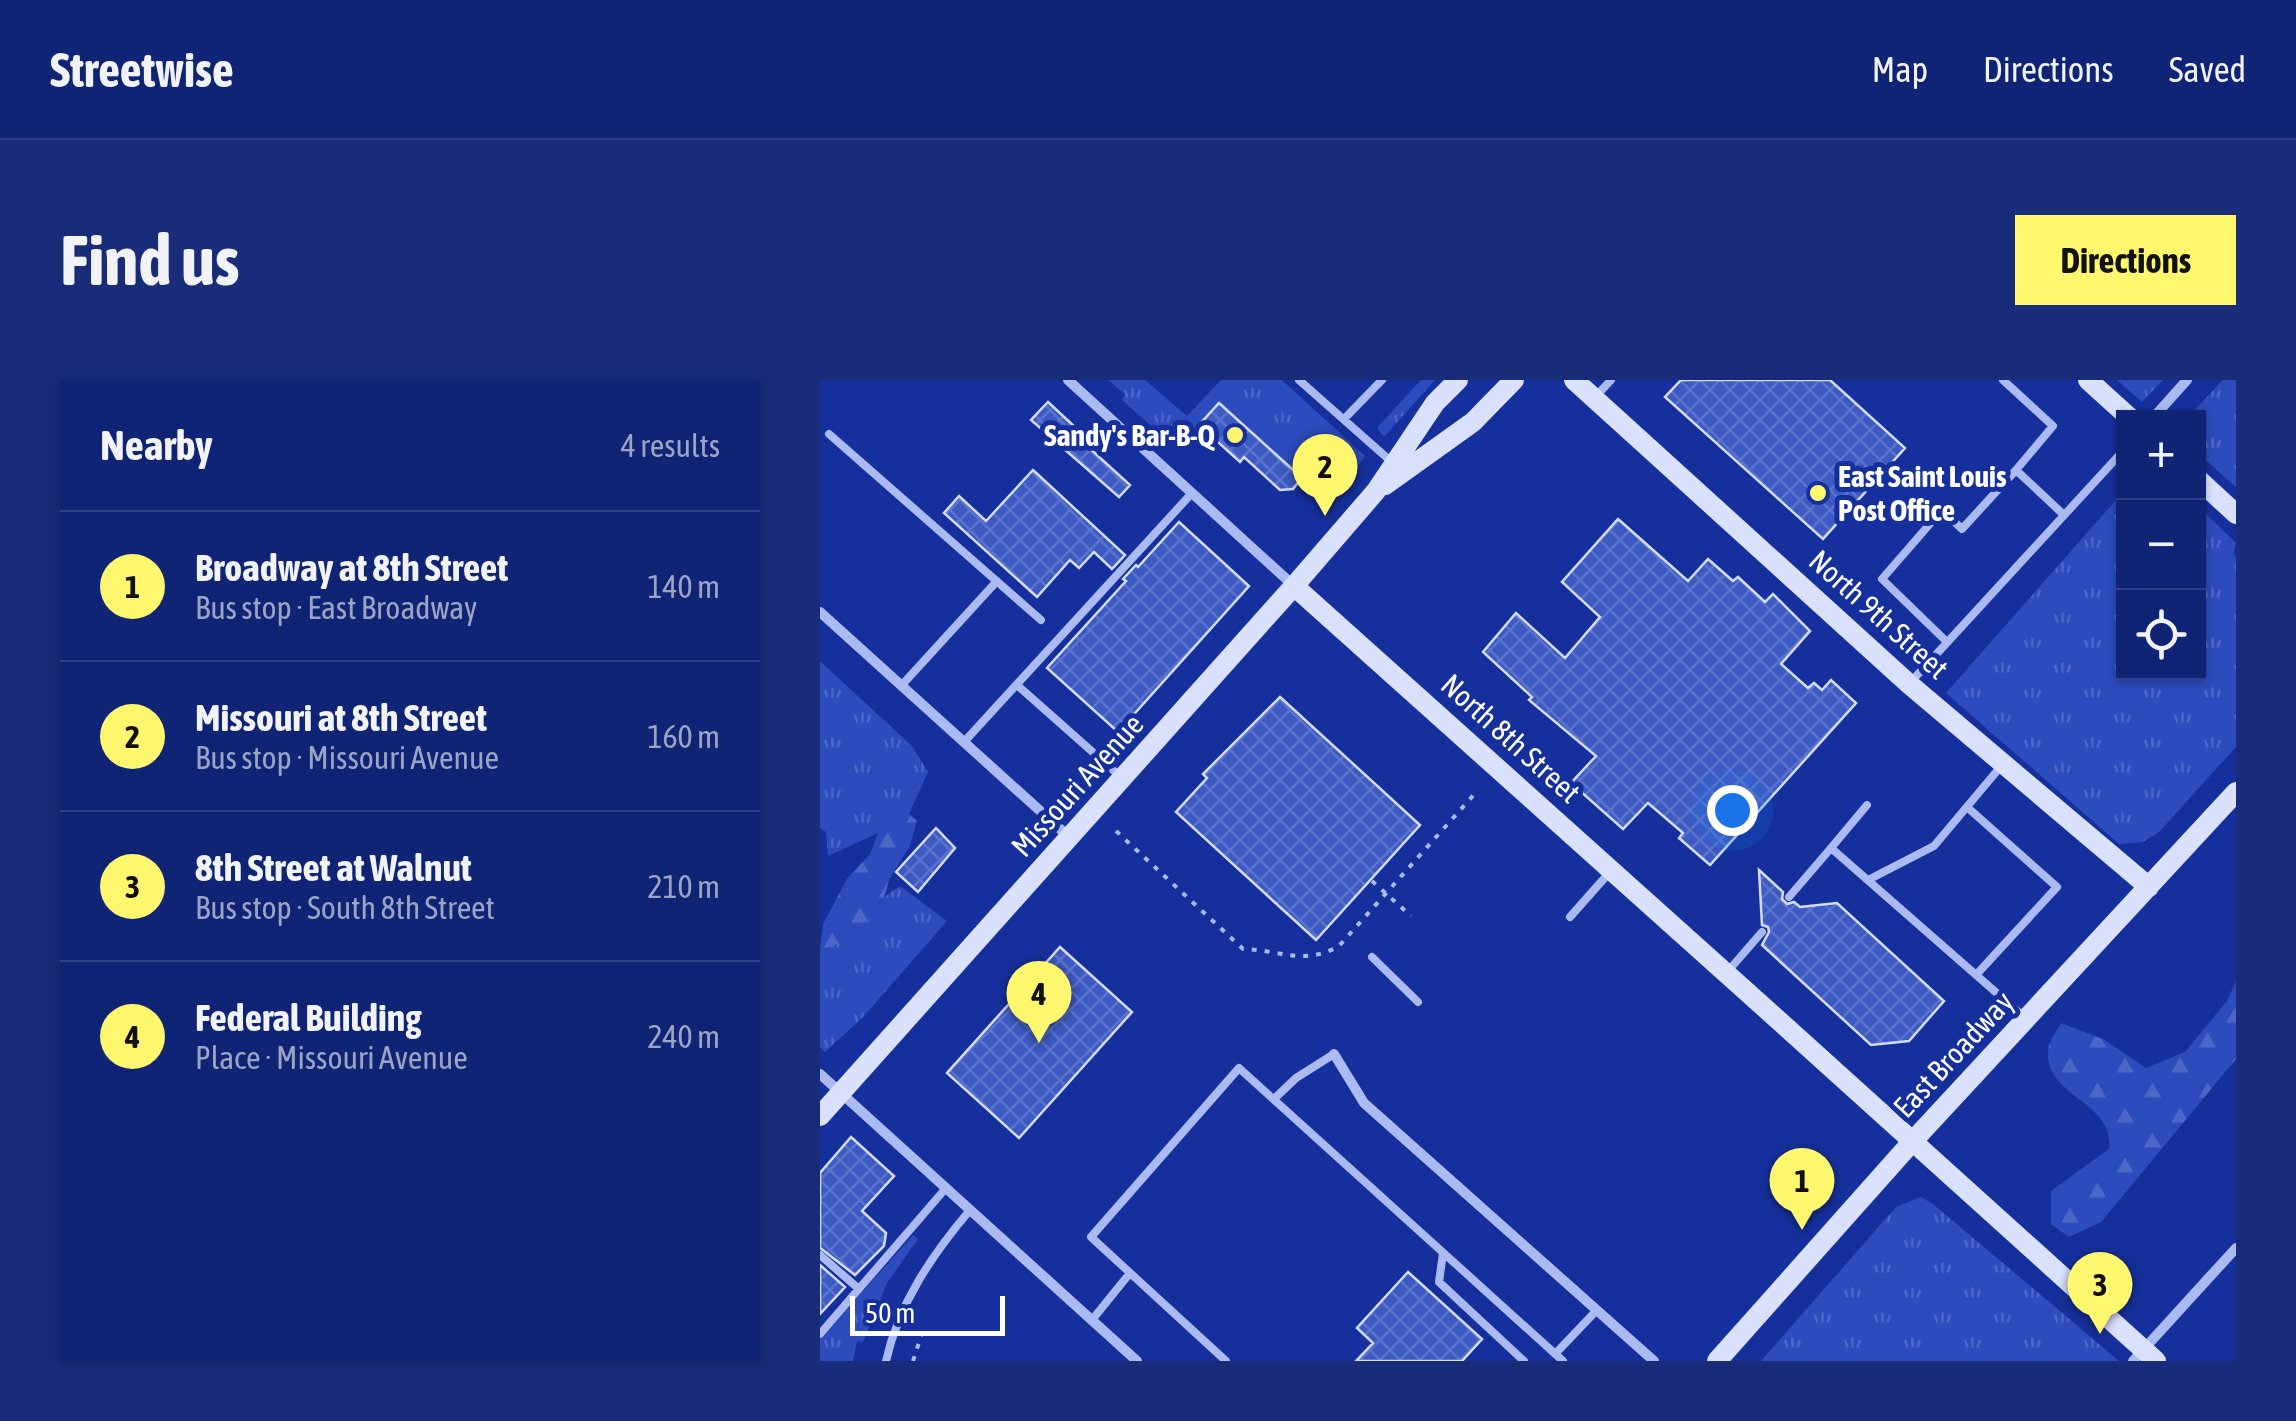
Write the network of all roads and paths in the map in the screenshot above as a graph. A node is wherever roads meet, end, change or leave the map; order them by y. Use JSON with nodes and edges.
{"nodes":[{"id":1,"x":1068,"y":380,"type":"edge"},
{"id":2,"x":1300,"y":380,"type":"edge"},
{"id":3,"x":1382,"y":380,"type":"edge"},
{"id":4,"x":1458,"y":380,"type":"edge"},
{"id":5,"x":1514,"y":380,"type":"edge"},
{"id":6,"x":1574,"y":380,"type":"edge"},
{"id":7,"x":1611,"y":380,"type":"edge"},
{"id":8,"x":2002,"y":380,"type":"edge"},
{"id":9,"x":2088,"y":380,"type":"edge"},
{"id":10,"x":2187,"y":380,"type":"edge"},
{"id":11,"x":1594,"y":398,"type":"junction"},
{"id":12,"x":2121,"y":410,"type":"edge"},
{"id":13,"x":2160,"y":410,"type":"edge"},
{"id":14,"x":1344,"y":419,"type":"junction"},
{"id":15,"x":830,"y":434,"type":"dead end"},
{"id":16,"x":2116,"y":459,"type":"edge"},
{"id":17,"x":1394,"y":464,"type":"junction"},
{"id":18,"x":2016,"y":470,"type":"junction"},
{"id":19,"x":2206,"y":487,"type":"edge"},
{"id":20,"x":1376,"y":492,"type":"junction"},
{"id":21,"x":1192,"y":493,"type":"junction"},
{"id":22,"x":2236,"y":514,"type":"edge"},
{"id":23,"x":2064,"y":515,"type":"junction"},
{"id":24,"x":997,"y":581,"type":"junction"},
{"id":25,"x":1294,"y":586,"type":"junction"},
{"id":26,"x":820,"y":612,"type":"edge"},
{"id":27,"x":1041,"y":620,"type":"dead end"},
{"id":28,"x":1947,"y":642,"type":"junction"},
{"id":29,"x":1017,"y":684,"type":"junction"},
{"id":30,"x":1909,"y":684,"type":"junction"},
{"id":31,"x":902,"y":686,"type":"junction"},
{"id":32,"x":964,"y":742,"type":"junction"},
{"id":33,"x":2004,"y":764,"type":"junction"},
{"id":34,"x":1122,"y":778,"type":"junction"},
{"id":35,"x":1478,"y":790,"type":"dead end"},
{"id":36,"x":2236,"y":792,"type":"edge"},
{"id":37,"x":1867,"y":805,"type":"dead end"},
{"id":38,"x":1967,"y":807,"type":"junction"},
{"id":39,"x":1116,"y":831,"type":"dead end"},
{"id":40,"x":1070,"y":838,"type":"junction"},
{"id":41,"x":1831,"y":848,"type":"junction"},
{"id":42,"x":1612,"y":870,"type":"junction"},
{"id":43,"x":1868,"y":880,"type":"junction"},
{"id":44,"x":1372,"y":881,"type":"dead end"},
{"id":45,"x":2150,"y":887,"type":"junction"},
{"id":46,"x":1385,"y":894,"type":"junction"},
{"id":47,"x":1789,"y":897,"type":"dead end"},
{"id":48,"x":1411,"y":916,"type":"dead end"},
{"id":49,"x":1570,"y":917,"type":"dead end"},
{"id":50,"x":1762,"y":932,"type":"dead end"},
{"id":51,"x":1372,"y":957,"type":"dead end"},
{"id":52,"x":1726,"y":974,"type":"junction"},
{"id":53,"x":1976,"y":975,"type":"junction"},
{"id":54,"x":1418,"y":1002,"type":"dead end"},
{"id":55,"x":2026,"y":1019,"type":"junction"},
{"id":56,"x":1334,"y":1054,"type":"joint"},
{"id":57,"x":820,"y":1074,"type":"edge"},
{"id":58,"x":840,"y":1093,"type":"junction"},
{"id":59,"x":1274,"y":1099,"type":"junction"},
{"id":60,"x":820,"y":1116,"type":"edge"},
{"id":61,"x":1911,"y":1143,"type":"junction"},
{"id":62,"x":946,"y":1188,"type":"junction"},
{"id":63,"x":970,"y":1210,"type":"junction"},
{"id":64,"x":2236,"y":1248,"type":"edge"},
{"id":65,"x":1443,"y":1253,"type":"junction"},
{"id":66,"x":820,"y":1255,"type":"edge"},
{"id":67,"x":1130,"y":1273,"type":"junction"},
{"id":68,"x":859,"y":1290,"type":"junction"},
{"id":69,"x":1597,"y":1310,"type":"junction"},
{"id":70,"x":1092,"y":1320,"type":"junction"},
{"id":71,"x":923,"y":1330,"type":"dead end"},
{"id":72,"x":820,"y":1334,"type":"edge"},
{"id":73,"x":2144,"y":1357,"type":"edge"},
{"id":74,"x":1559,"y":1358,"type":"edge"},
{"id":75,"x":886,"y":1361,"type":"edge"},
{"id":76,"x":914,"y":1361,"type":"edge"},
{"id":77,"x":1137,"y":1361,"type":"edge"},
{"id":78,"x":1226,"y":1361,"type":"edge"},
{"id":79,"x":1524,"y":1361,"type":"edge"},
{"id":80,"x":1654,"y":1361,"type":"edge"},
{"id":81,"x":1717,"y":1361,"type":"edge"}],
"edges":[{"from":1,"to":21,"type":"street","name":"North 8th Street"},
{"from":2,"to":14,"type":"lane"},
{"from":3,"to":14,"type":"lane"},
{"from":4,"to":17,"type":"main road","name":"Missouri Avenue"},
{"from":5,"to":20,"type":"main road","name":"Missouri Avenue"},
{"from":6,"to":11,"type":"main road","name":"North 9th Street"},
{"from":7,"to":11,"type":"lane"},
{"from":8,"to":18,"type":"lane"},
{"from":9,"to":12,"type":"main road"},
{"from":10,"to":13,"type":"street"},
{"from":11,"to":30,"type":"main road","name":"North 9th Street"},
{"from":14,"to":17,"type":"lane"},
{"from":15,"to":24,"type":"lane"},
{"from":16,"to":23,"type":"lane"},
{"from":17,"to":20,"type":"main road","name":"Missouri Avenue"},
{"from":18,"to":23,"type":"lane"},
{"from":18,"to":28,"type":"lane"},
{"from":19,"to":22,"type":"main road"},
{"from":20,"to":25,"type":"main road","name":"Missouri Avenue"},
{"from":21,"to":25,"type":"street","name":"North 8th Street"},
{"from":21,"to":29,"type":"lane"},
{"from":23,"to":28,"type":"lane"},
{"from":24,"to":27,"type":"lane"},
{"from":24,"to":31,"type":"lane"},
{"from":25,"to":34,"type":"main road","name":"Missouri Avenue"},
{"from":25,"to":42,"type":"main road","name":"North 8th Street"},
{"from":26,"to":31,"type":"street"},
{"from":28,"to":30,"type":"lane"},
{"from":29,"to":32,"type":"lane"},
{"from":29,"to":34,"type":"lane"},
{"from":30,"to":33,"type":"main road","name":"North 9th Street"},
{"from":31,"to":32,"type":"street"},
{"from":32,"to":40,"type":"street"},
{"from":33,"to":38,"type":"lane"},
{"from":33,"to":45,"type":"main road","name":"North 9th Street"},
{"from":34,"to":40,"type":"main road","name":"Missouri Avenue"},
{"from":35,"to":46,"type":"path"},
{"from":36,"to":45,"type":"main road","name":"East Broadway"},
{"from":37,"to":41,"type":"lane"},
{"from":38,"to":43,"type":"lane"},
{"from":38,"to":53,"type":"lane"},
{"from":39,"to":46,"type":"path"},
{"from":40,"to":58,"type":"main road","name":"Missouri Avenue"},
{"from":41,"to":43,"type":"lane"},
{"from":41,"to":47,"type":"lane"},
{"from":42,"to":49,"type":"lane"},
{"from":42,"to":52,"type":"main road","name":"North 8th Street"},
{"from":43,"to":53,"type":"lane"},
{"from":44,"to":46,"type":"path"},
{"from":45,"to":55,"type":"main road","name":"East Broadway"},
{"from":46,"to":48,"type":"path"},
{"from":50,"to":52,"type":"lane"},
{"from":51,"to":54,"type":"lane"},
{"from":52,"to":61,"type":"main road","name":"North 8th Street"},
{"from":53,"to":55,"type":"lane"},
{"from":55,"to":61,"type":"main road","name":"East Broadway"},
{"from":56,"to":59,"type":"lane"},
{"from":56,"to":69,"type":"street"},
{"from":57,"to":58,"type":"street"},
{"from":58,"to":60,"type":"main road","name":"Missouri Avenue"},
{"from":58,"to":62,"type":"street"},
{"from":59,"to":65,"type":"lane"},
{"from":59,"to":67,"type":"lane"},
{"from":61,"to":73,"type":"main road","name":"North 8th Street"},
{"from":61,"to":81,"type":"main road","name":"East Broadway"},
{"from":62,"to":63,"type":"street"},
{"from":62,"to":68,"type":"lane"},
{"from":63,"to":70,"type":"street"},
{"from":63,"to":75,"type":"lane"},
{"from":64,"to":73,"type":"street"},
{"from":65,"to":74,"type":"lane"},
{"from":65,"to":79,"type":"lane"},
{"from":66,"to":68,"type":"lane"},
{"from":67,"to":70,"type":"lane"},
{"from":67,"to":78,"type":"lane"},
{"from":68,"to":72,"type":"lane"},
{"from":69,"to":74,"type":"lane"},
{"from":69,"to":80,"type":"street"},
{"from":70,"to":77,"type":"street"},
{"from":71,"to":76,"type":"path"}]}
